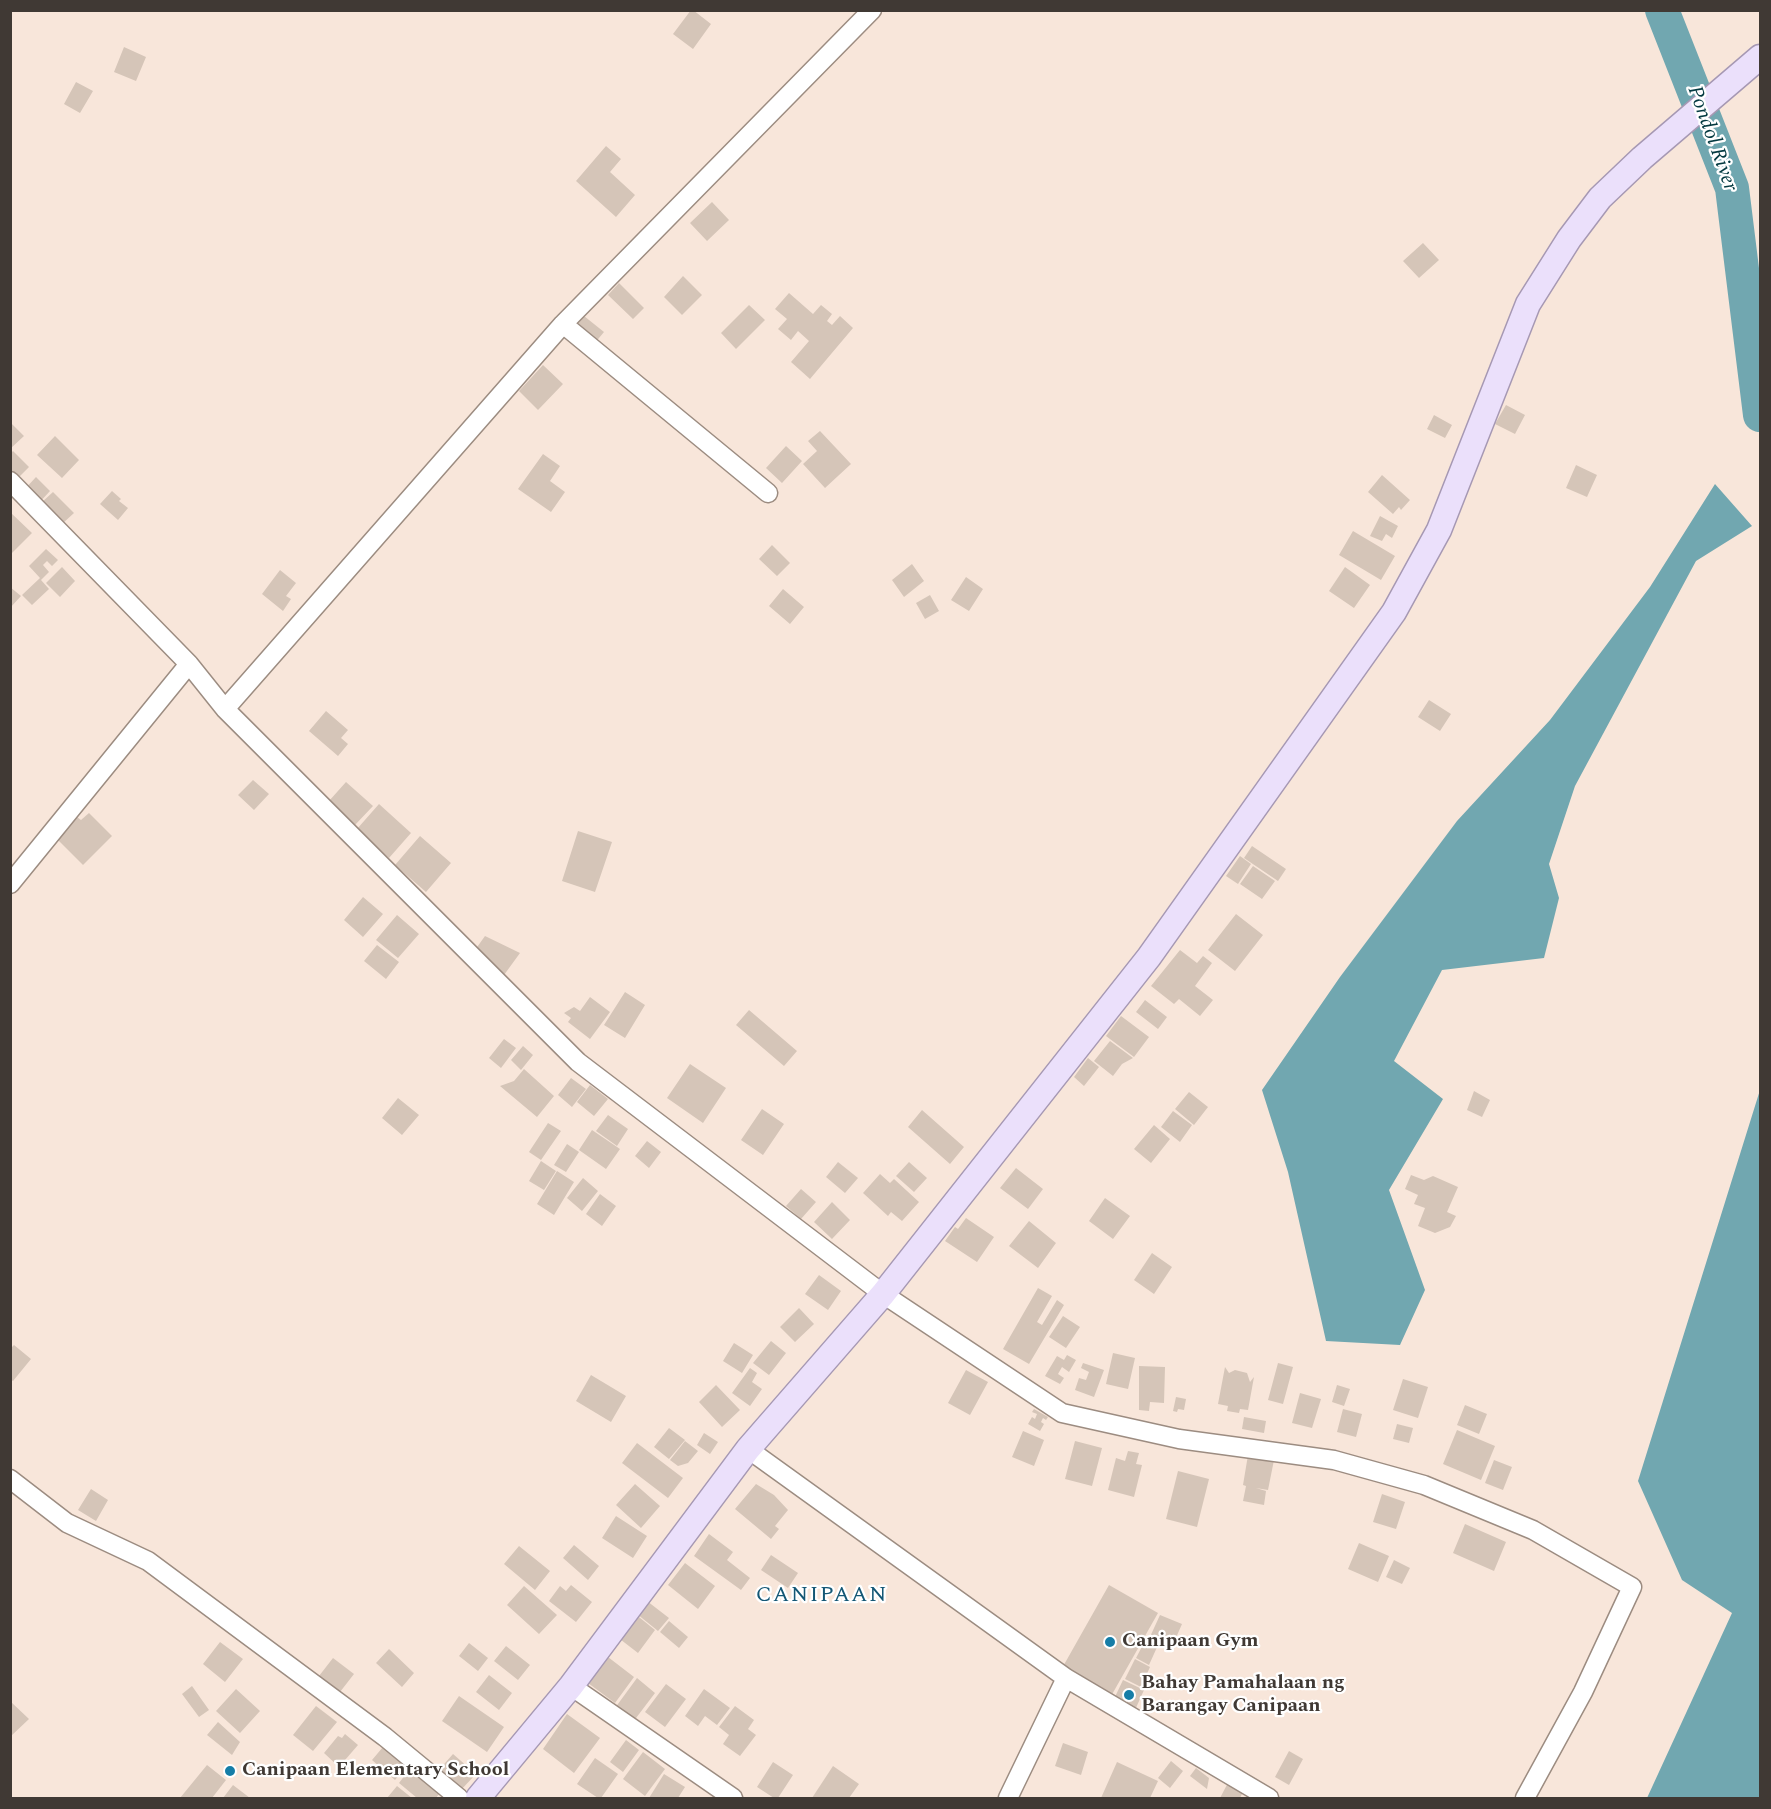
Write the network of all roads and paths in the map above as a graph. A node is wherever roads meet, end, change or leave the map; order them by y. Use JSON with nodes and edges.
{"nodes":[{"id":1,"x":872,"y":10,"type":"edge"},
{"id":2,"x":1759,"y":58,"type":"edge"},
{"id":3,"x":563,"y":324,"type":"junction"},
{"id":4,"x":10,"y":481,"type":"edge"},
{"id":5,"x":768,"y":493,"type":"dead end"},
{"id":6,"x":189,"y":664,"type":"junction"},
{"id":7,"x":225,"y":709,"type":"junction"},
{"id":8,"x":10,"y":884,"type":"edge"},
{"id":9,"x":883,"y":1294,"type":"junction"},
{"id":10,"x":748,"y":1449,"type":"junction"},
{"id":11,"x":10,"y":1479,"type":"edge"},
{"id":12,"x":1066,"y":1678,"type":"junction"},
{"id":13,"x":571,"y":1686,"type":"junction"},
{"id":14,"x":459,"y":1798,"type":"edge"},
{"id":15,"x":478,"y":1798,"type":"edge"},
{"id":16,"x":733,"y":1798,"type":"edge"},
{"id":17,"x":1008,"y":1798,"type":"edge"},
{"id":18,"x":1269,"y":1798,"type":"edge"},
{"id":19,"x":1525,"y":1798,"type":"edge"}],
"edges":[{"from":1,"to":3,"type":"street"},
{"from":2,"to":9,"type":"main road"},
{"from":3,"to":5,"type":"street"},
{"from":3,"to":7,"type":"street"},
{"from":4,"to":6,"type":"street"},
{"from":6,"to":7,"type":"street"},
{"from":6,"to":8,"type":"street"},
{"from":7,"to":9,"type":"street"},
{"from":9,"to":10,"type":"main road"},
{"from":9,"to":19,"type":"street"},
{"from":10,"to":12,"type":"street"},
{"from":10,"to":13,"type":"main road"},
{"from":11,"to":14,"type":"street"},
{"from":12,"to":17,"type":"street"},
{"from":12,"to":18,"type":"street"},
{"from":13,"to":15,"type":"main road"},
{"from":13,"to":16,"type":"street"}]}
